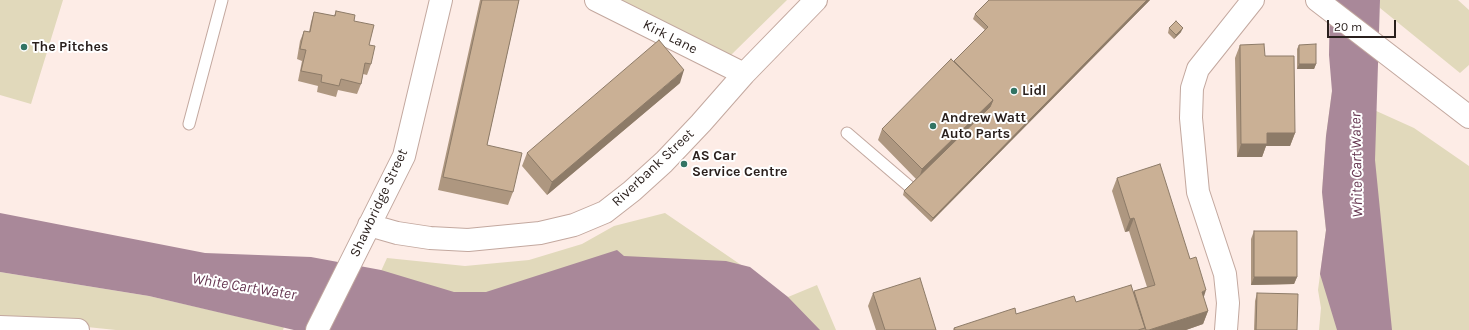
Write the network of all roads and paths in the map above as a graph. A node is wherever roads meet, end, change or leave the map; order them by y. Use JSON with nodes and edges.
{"nodes":[{"id":1,"x":222,"y":0,"type":"edge"},
{"id":2,"x":441,"y":0,"type":"edge"},
{"id":3,"x":596,"y":0,"type":"edge"},
{"id":4,"x":816,"y":0,"type":"edge"},
{"id":5,"x":1253,"y":0,"type":"edge"},
{"id":6,"x":1317,"y":0,"type":"edge"},
{"id":7,"x":744,"y":74,"type":"junction"},
{"id":8,"x":1469,"y":116,"type":"edge"},
{"id":9,"x":189,"y":124,"type":"dead end"},
{"id":10,"x":847,"y":133,"type":"dead end"},
{"id":11,"x":910,"y":187,"type":"edge"},
{"id":12,"x":369,"y":225,"type":"junction"},
{"id":13,"x":0,"y":327,"type":"edge"},
{"id":14,"x":78,"y":330,"type":"edge"},
{"id":15,"x":317,"y":330,"type":"edge"},
{"id":16,"x":1226,"y":330,"type":"edge"}],
"edges":[{"from":1,"to":9,"type":"lane"},
{"from":2,"to":12,"type":"street","name":"Shawbridge Street"},
{"from":3,"to":7,"type":"street","name":"Kirk Lane"},
{"from":4,"to":7,"type":"street","name":"Riverbank Street"},
{"from":5,"to":16,"type":"street"},
{"from":6,"to":8,"type":"street"},
{"from":7,"to":12,"type":"street","name":"Riverbank Street"},
{"from":10,"to":11,"type":"lane"},
{"from":12,"to":15,"type":"street","name":"Shawbridge Street"},
{"from":13,"to":14,"type":"street"}]}
